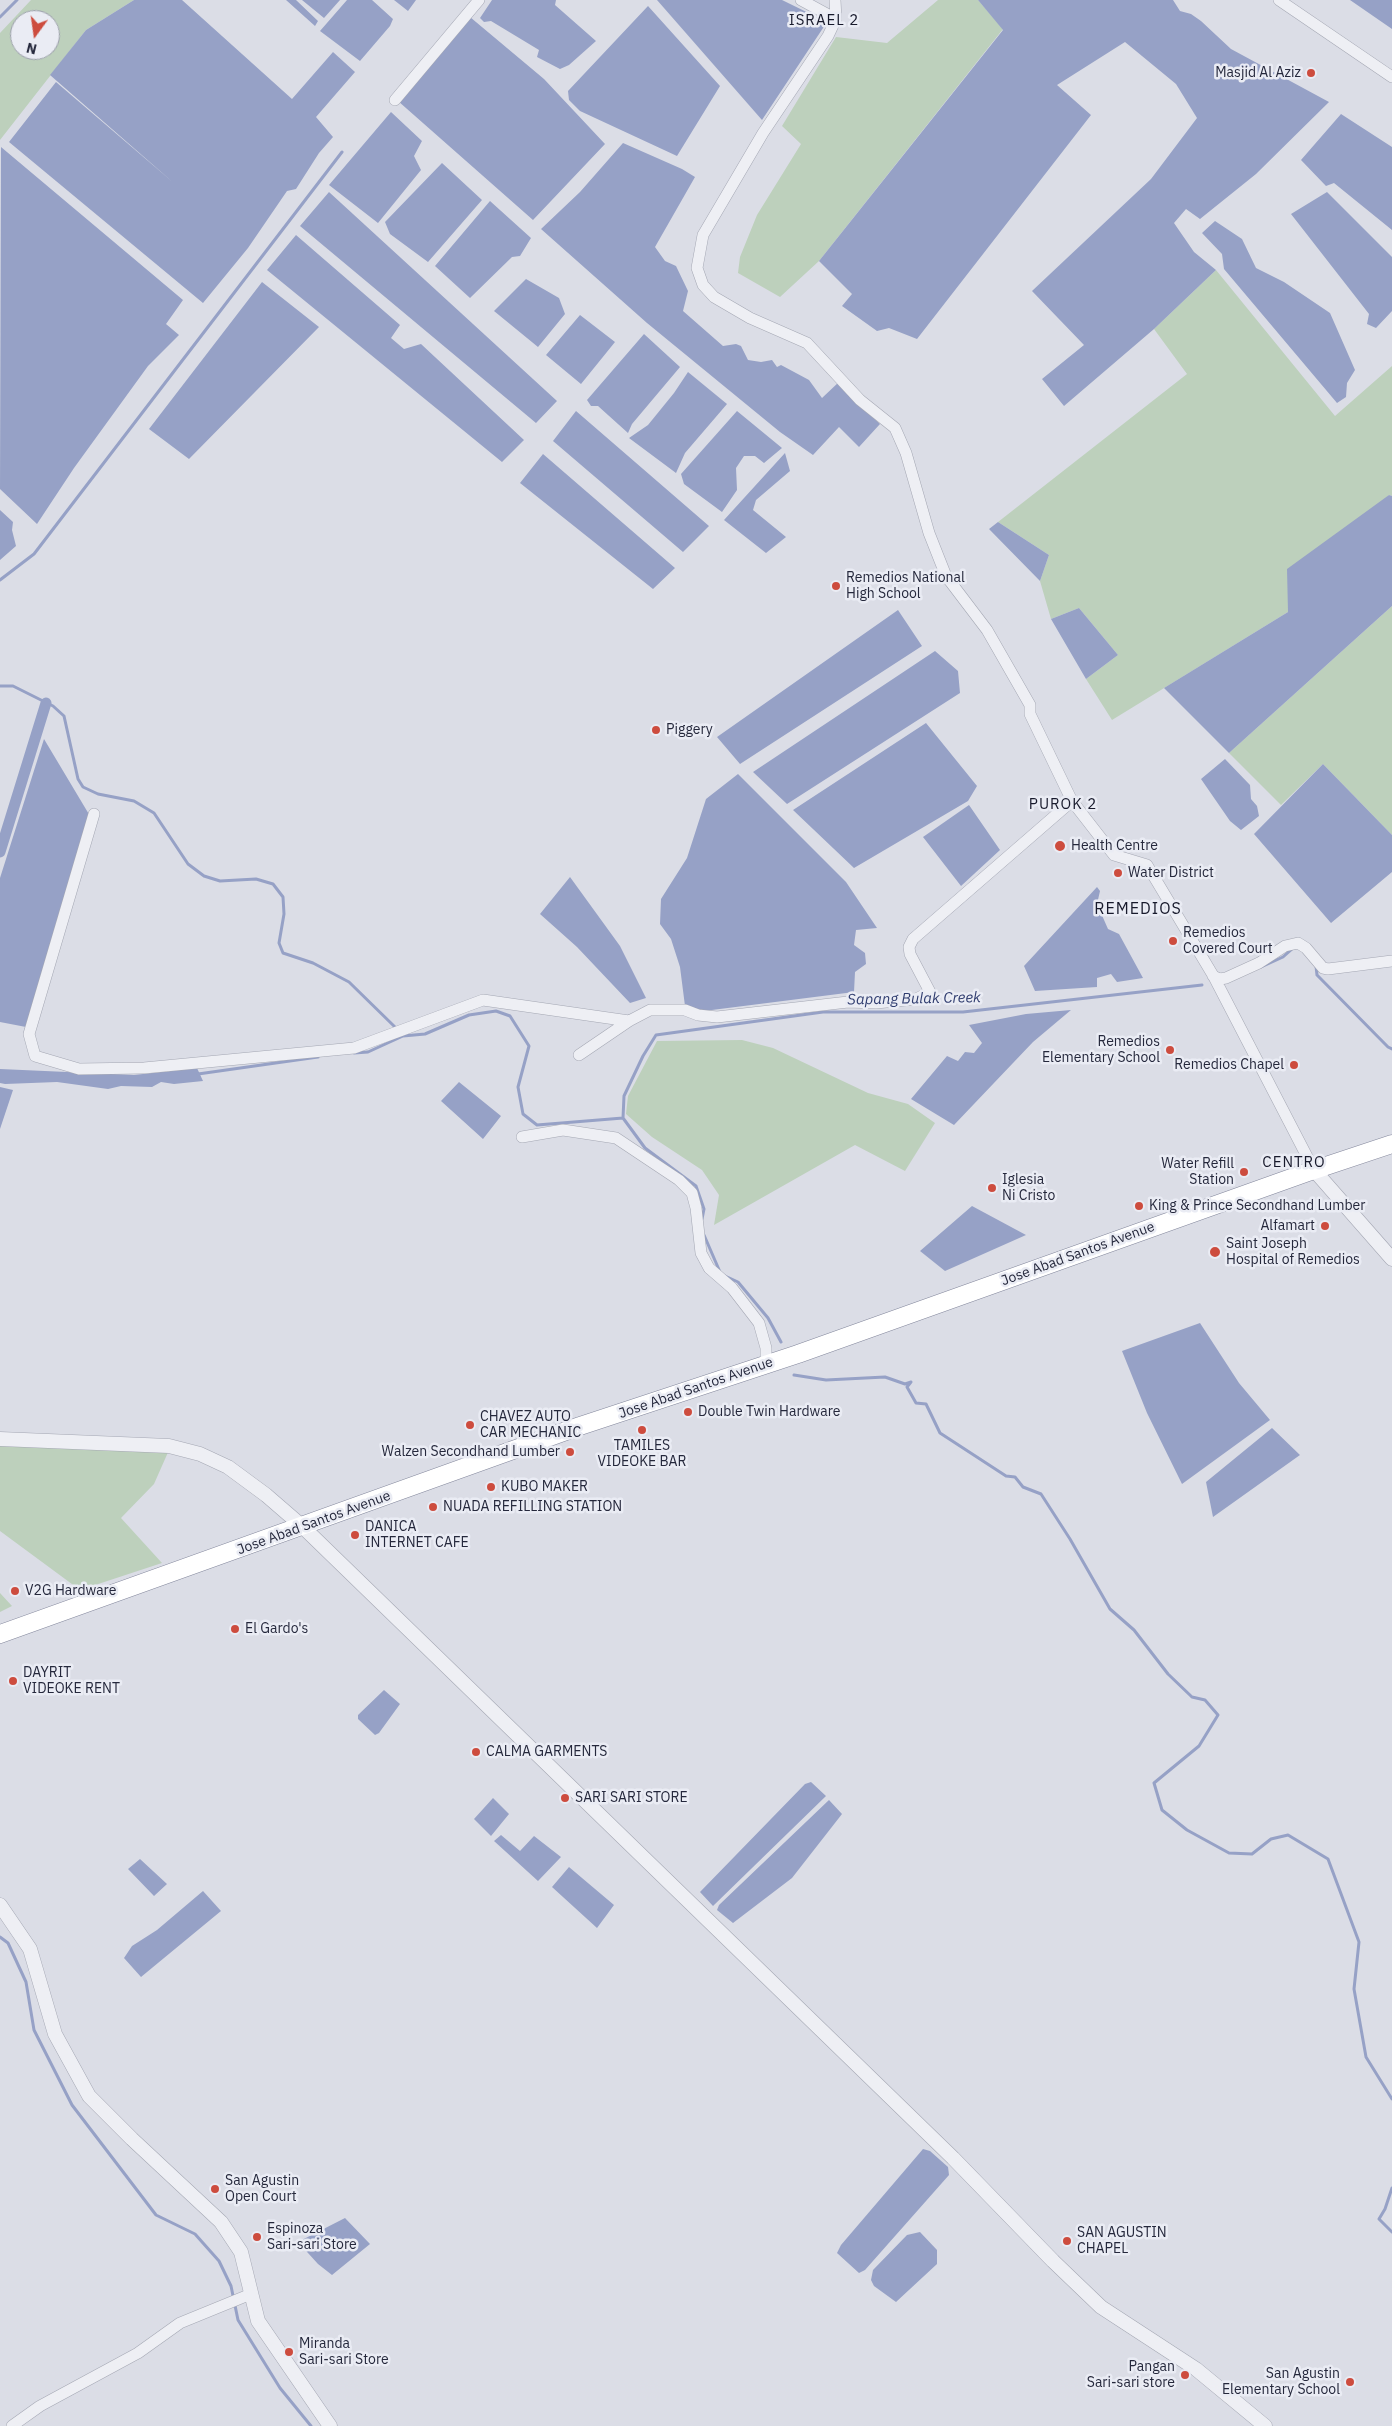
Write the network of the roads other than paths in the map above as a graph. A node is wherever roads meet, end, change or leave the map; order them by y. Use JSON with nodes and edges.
{"nodes":[{"id":1,"x":479,"y":0,"type":"edge"},
{"id":2,"x":801,"y":0,"type":"edge"},
{"id":3,"x":835,"y":0,"type":"edge"},
{"id":4,"x":1279,"y":0,"type":"edge"},
{"id":5,"x":836,"y":19,"type":"junction"},
{"id":6,"x":1392,"y":77,"type":"edge"},
{"id":7,"x":394,"y":100,"type":"dead end"},
{"id":8,"x":1072,"y":801,"type":"junction"},
{"id":9,"x":94,"y":814,"type":"dead end"},
{"id":10,"x":1392,"y":961,"type":"edge"},
{"id":11,"x":1213,"y":976,"type":"junction"},
{"id":12,"x":629,"y":1021,"type":"junction"},
{"id":13,"x":579,"y":1056,"type":"dead end"},
{"id":14,"x":522,"y":1137,"type":"dead end"},
{"id":15,"x":1392,"y":1144,"type":"edge"},
{"id":16,"x":1314,"y":1170,"type":"junction"},
{"id":17,"x":1392,"y":1259,"type":"edge"},
{"id":18,"x":766,"y":1364,"type":"junction"},
{"id":19,"x":0,"y":1439,"type":"edge"},
{"id":20,"x":303,"y":1527,"type":"junction"},
{"id":21,"x":0,"y":1634,"type":"edge"},
{"id":22,"x":0,"y":1905,"type":"edge"},
{"id":23,"x":246,"y":2296,"type":"junction"},
{"id":24,"x":12,"y":2426,"type":"edge"},
{"id":25,"x":330,"y":2426,"type":"edge"},
{"id":26,"x":1265,"y":2426,"type":"edge"}],
"edges":[{"from":1,"to":7,"type":"street"},
{"from":2,"to":5,"type":"street"},
{"from":3,"to":5,"type":"street"},
{"from":4,"to":6,"type":"street"},
{"from":5,"to":8,"type":"street"},
{"from":8,"to":11,"type":"street"},
{"from":8,"to":12,"type":"street"},
{"from":9,"to":12,"type":"street"},
{"from":10,"to":11,"type":"street"},
{"from":11,"to":16,"type":"street"},
{"from":12,"to":13,"type":"street"},
{"from":14,"to":18,"type":"street"},
{"from":15,"to":16,"type":"highway","name":"Jose Abad Santos Avenue"},
{"from":16,"to":17,"type":"street"},
{"from":16,"to":18,"type":"highway","name":"Jose Abad Santos Avenue"},
{"from":18,"to":20,"type":"highway","name":"Jose Abad Santos Avenue"},
{"from":19,"to":20,"type":"street"},
{"from":20,"to":21,"type":"highway","name":"Jose Abad Santos Avenue"},
{"from":20,"to":26,"type":"street"},
{"from":22,"to":23,"type":"street"},
{"from":23,"to":24,"type":"street"},
{"from":23,"to":25,"type":"street"}]}
